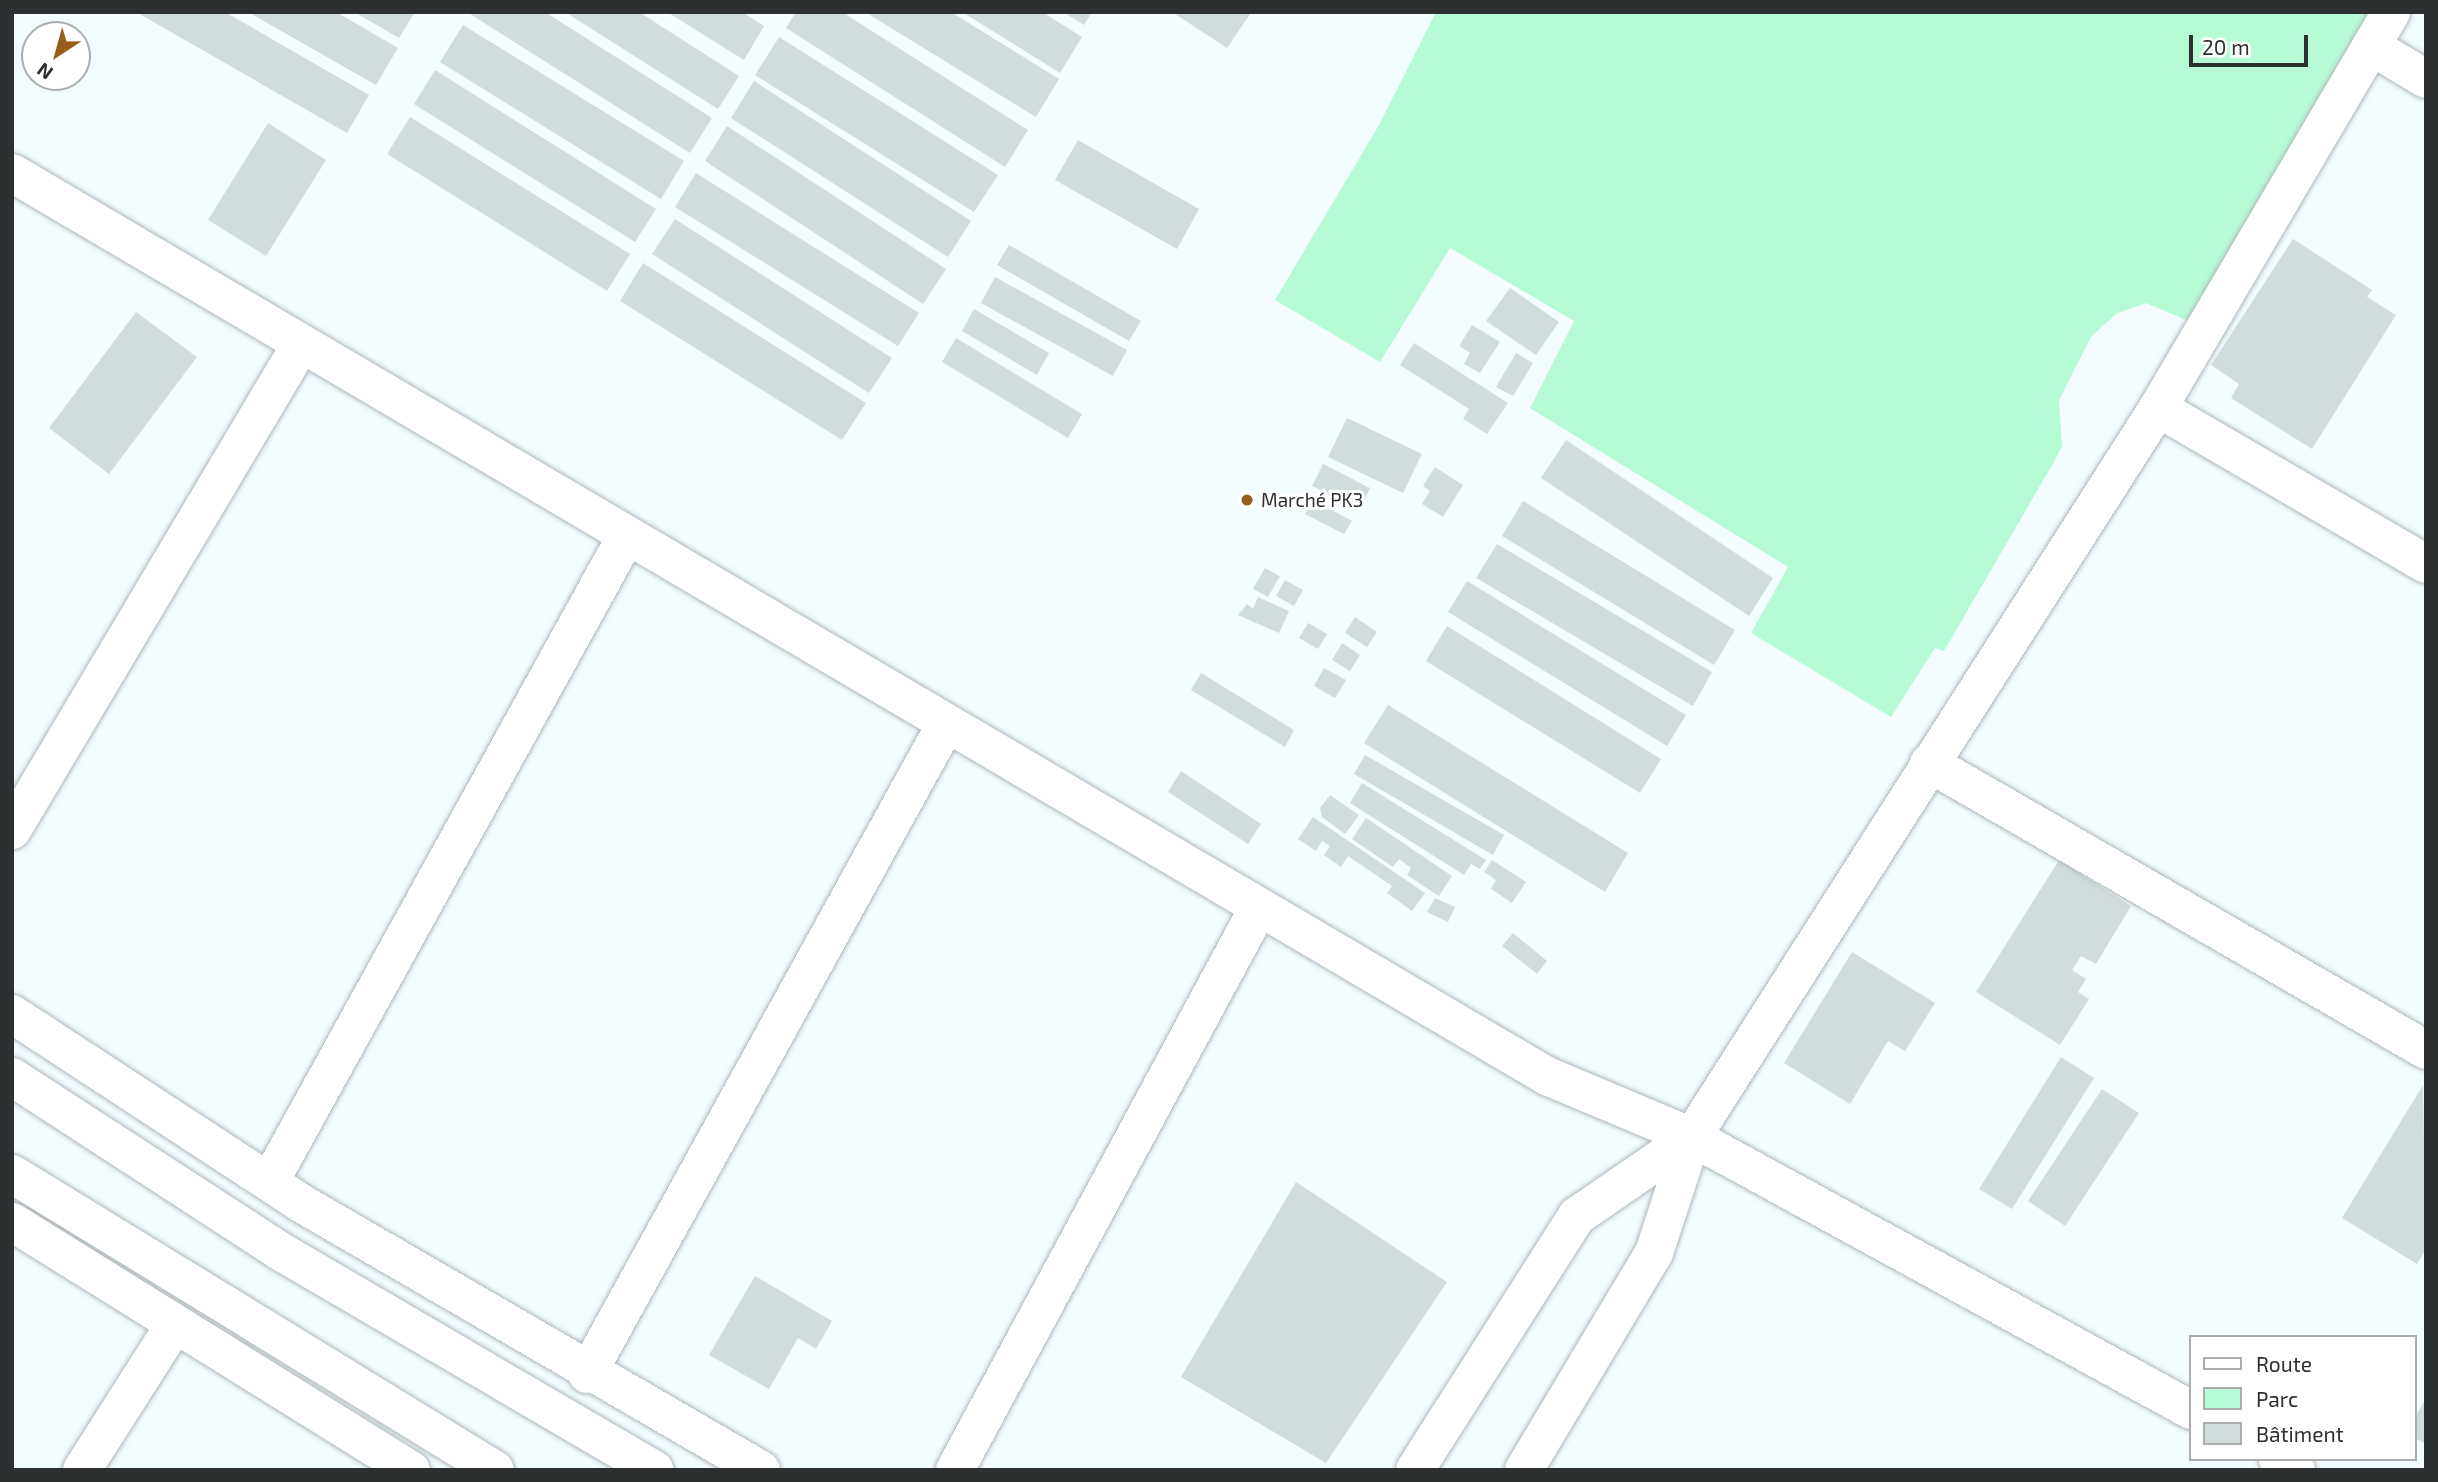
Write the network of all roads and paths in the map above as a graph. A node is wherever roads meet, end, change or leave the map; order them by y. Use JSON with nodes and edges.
{"nodes":[{"id":1,"x":2391,"y":12,"type":"edge"},
{"id":2,"x":2371,"y":46,"type":"junction"},
{"id":3,"x":2426,"y":79,"type":"edge"},
{"id":4,"x":12,"y":173,"type":"edge"},
{"id":5,"x":300,"y":346,"type":"junction"},
{"id":6,"x":2158,"y":408,"type":"junction"},
{"id":7,"x":626,"y":537,"type":"junction"},
{"id":8,"x":2426,"y":564,"type":"edge"},
{"id":9,"x":946,"y":724,"type":"junction"},
{"id":10,"x":1929,"y":763,"type":"junction"},
{"id":11,"x":12,"y":830,"type":"edge"},
{"id":12,"x":1259,"y":907,"type":"junction"},
{"id":13,"x":12,"y":1014,"type":"edge"},
{"id":14,"x":2426,"y":1050,"type":"edge"},
{"id":15,"x":12,"y":1077,"type":"edge"},
{"id":16,"x":1692,"y":1137,"type":"junction"},
{"id":17,"x":12,"y":1174,"type":"edge"},
{"id":18,"x":270,"y":1181,"type":"junction"},
{"id":19,"x":12,"y":1222,"type":"edge"},
{"id":20,"x":175,"y":1324,"type":"junction"},
{"id":21,"x":587,"y":1374,"type":"junction"},
{"id":22,"x":2190,"y":1409,"type":"edge"},
{"id":23,"x":1534,"y":1466,"type":"edge"},
{"id":24,"x":82,"y":1470,"type":"edge"},
{"id":25,"x":411,"y":1470,"type":"edge"},
{"id":26,"x":495,"y":1470,"type":"edge"},
{"id":27,"x":654,"y":1470,"type":"edge"},
{"id":28,"x":761,"y":1470,"type":"edge"},
{"id":29,"x":955,"y":1470,"type":"edge"},
{"id":30,"x":1415,"y":1470,"type":"edge"}],
"edges":[{"from":1,"to":2,"type":"street"},
{"from":2,"to":3,"type":"street"},
{"from":2,"to":6,"type":"street"},
{"from":4,"to":5,"type":"street"},
{"from":5,"to":7,"type":"street"},
{"from":5,"to":11,"type":"street"},
{"from":6,"to":8,"type":"street"},
{"from":6,"to":10,"type":"street"},
{"from":7,"to":9,"type":"street"},
{"from":7,"to":18,"type":"street"},
{"from":9,"to":12,"type":"street"},
{"from":9,"to":21,"type":"street"},
{"from":10,"to":14,"type":"street"},
{"from":10,"to":16,"type":"street"},
{"from":12,"to":16,"type":"street"},
{"from":12,"to":29,"type":"street"},
{"from":13,"to":18,"type":"street"},
{"from":15,"to":27,"type":"street"},
{"from":16,"to":22,"type":"street"},
{"from":16,"to":23,"type":"street"},
{"from":16,"to":30,"type":"street"},
{"from":17,"to":26,"type":"street"},
{"from":18,"to":21,"type":"street"},
{"from":19,"to":20,"type":"street"},
{"from":20,"to":24,"type":"street"},
{"from":20,"to":25,"type":"street"},
{"from":21,"to":28,"type":"street"}]}
